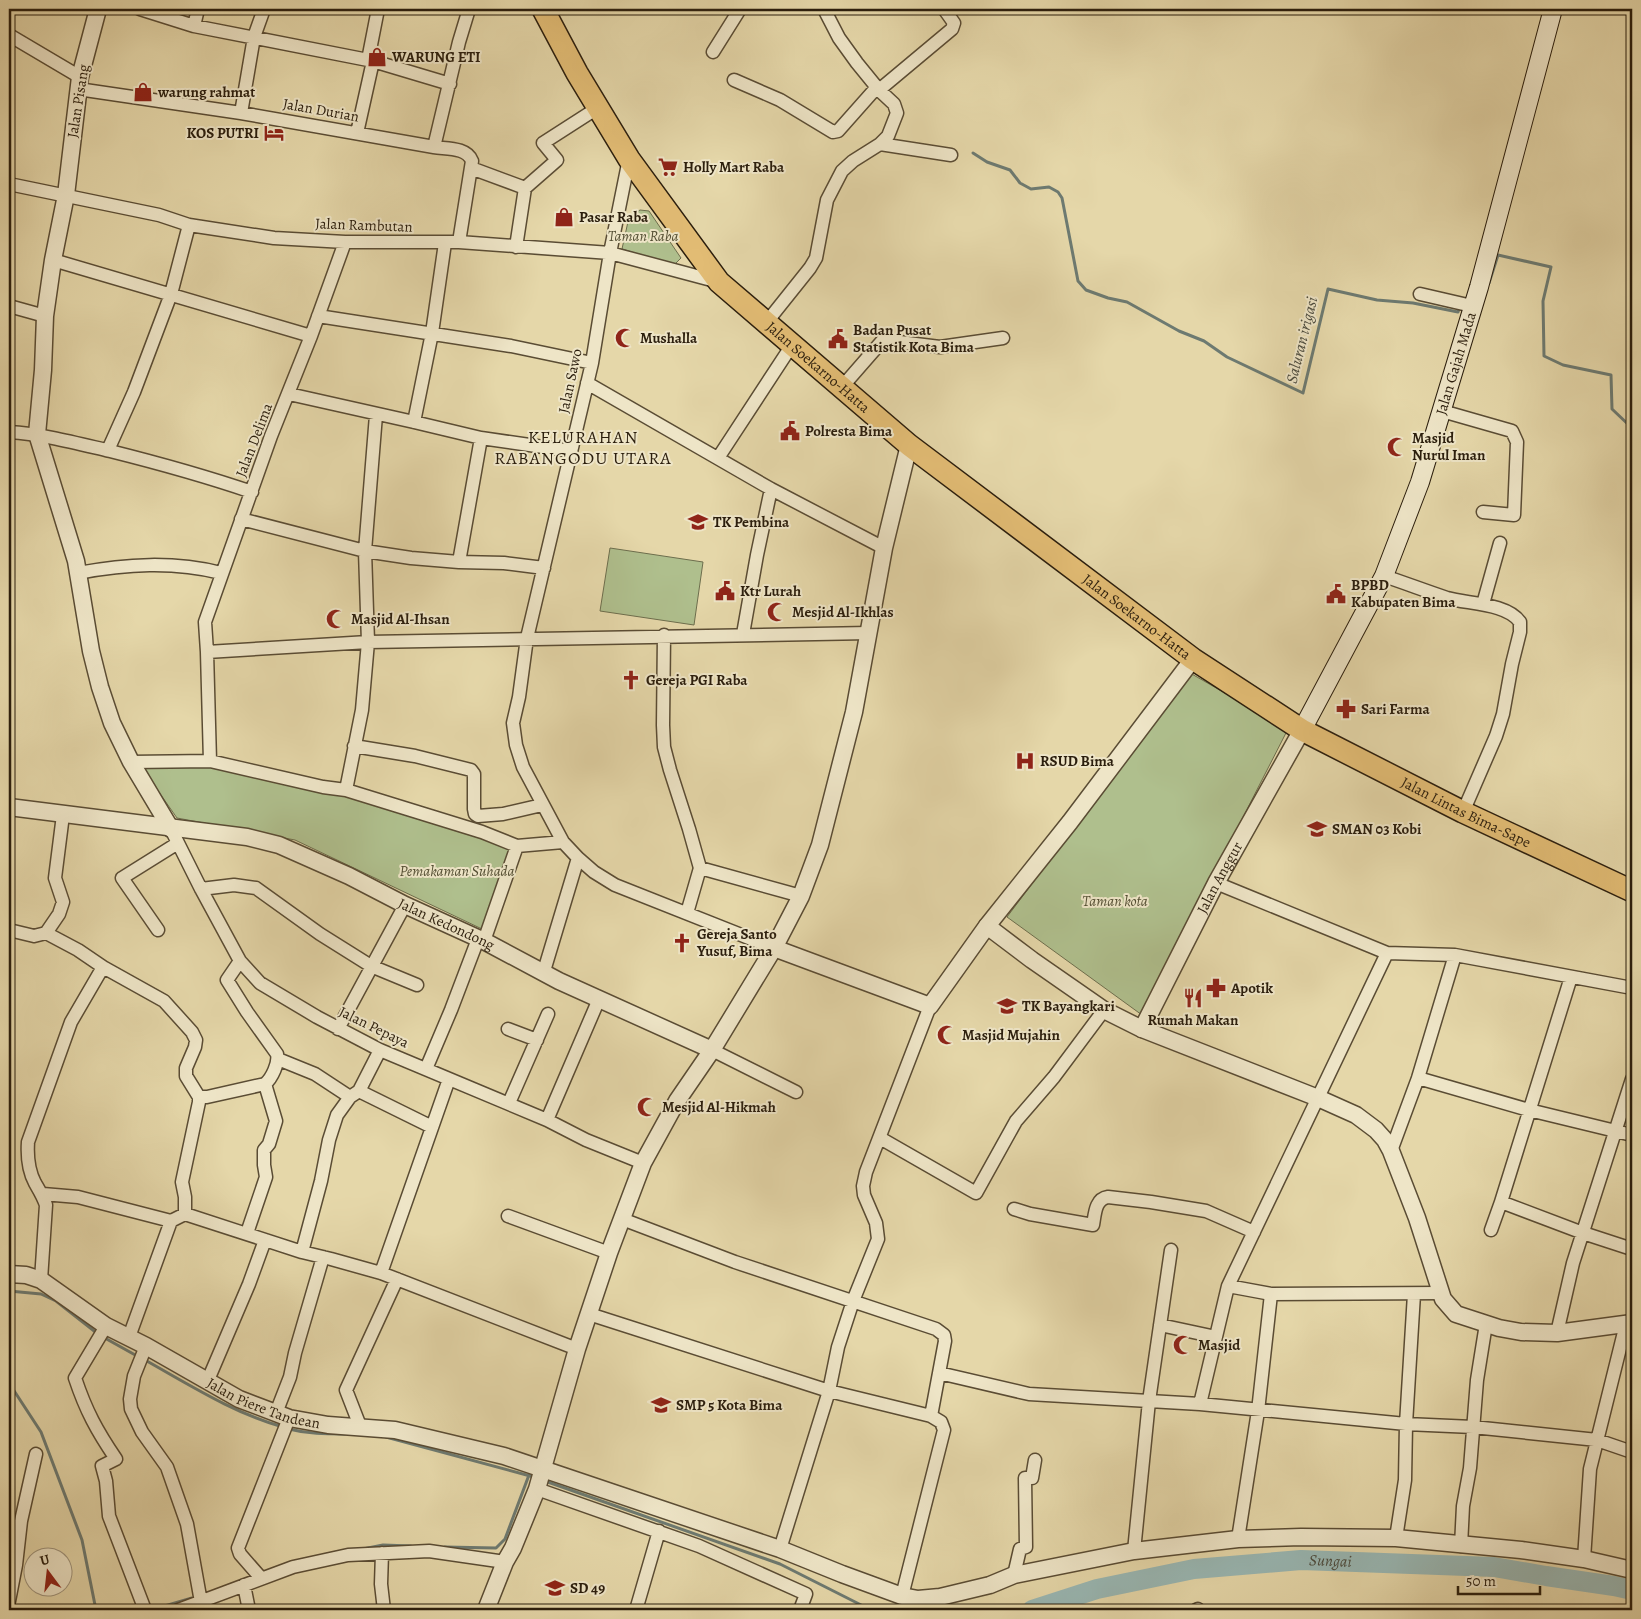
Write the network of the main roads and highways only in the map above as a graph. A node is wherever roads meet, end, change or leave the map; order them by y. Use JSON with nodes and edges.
{"nodes":[{"id":1,"x":544,"y":9,"type":"edge"},
{"id":2,"x":1553,"y":9,"type":"edge"},
{"id":3,"x":1302,"y":730,"type":"junction"},
{"id":4,"x":1632,"y":892,"type":"edge"}],
"edges":[{"from":1,"to":3,"type":"highway","name":"Jalan Soekarno-Hatta"},
{"from":2,"to":3,"type":"main road","name":"Jalan Gajah Mada"},
{"from":3,"to":4,"type":"highway","name":"Jalan Lintas Bima-Sape"}]}
